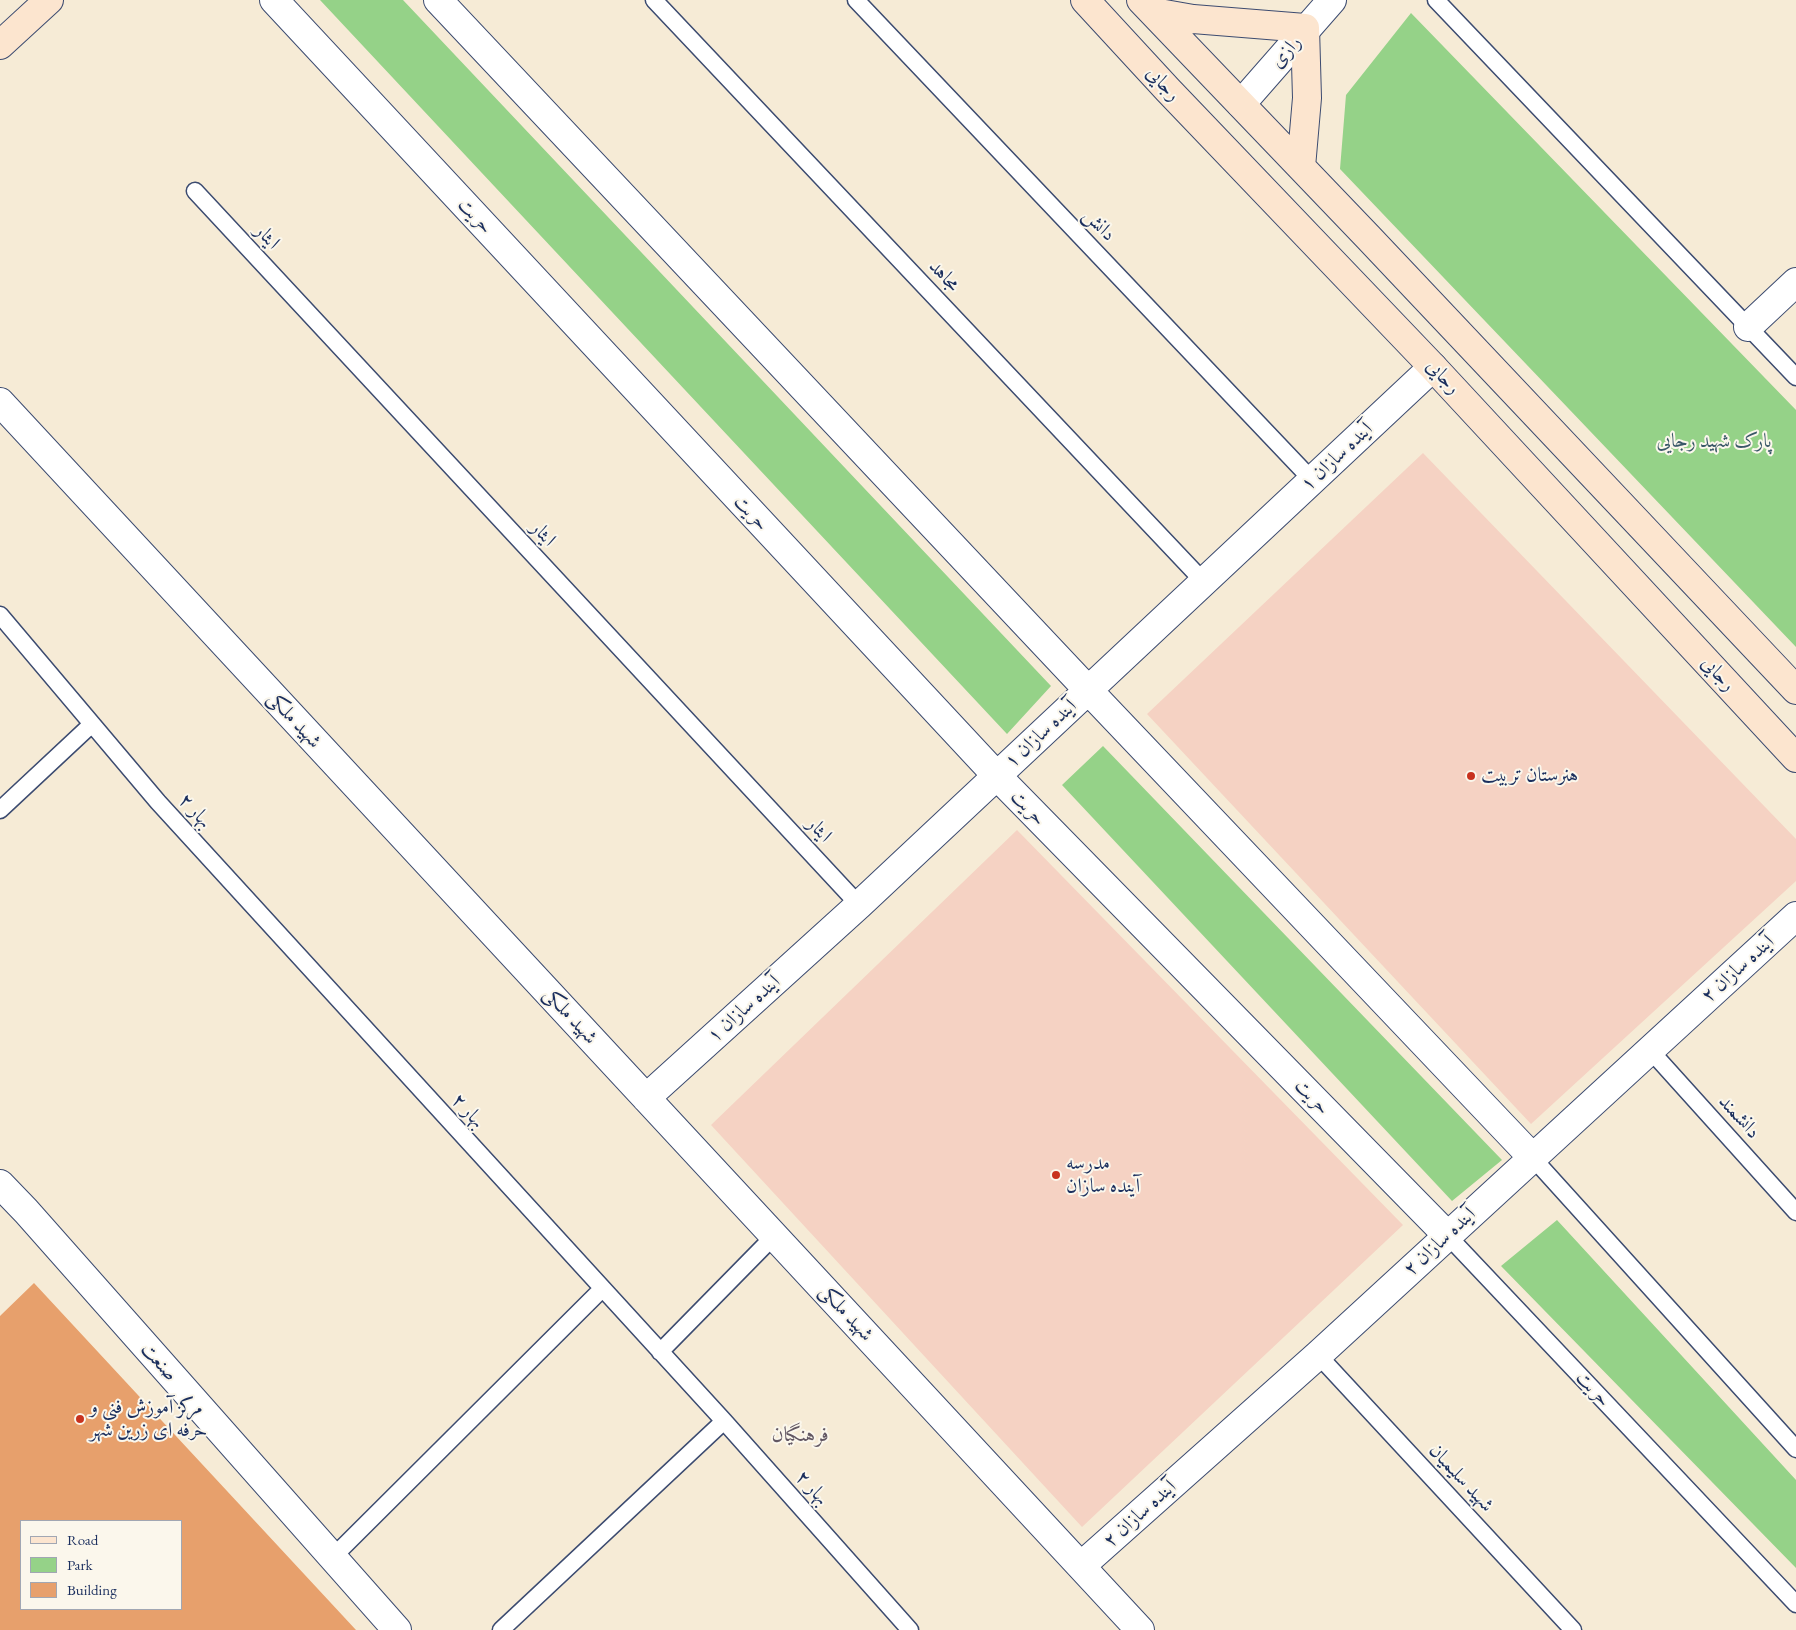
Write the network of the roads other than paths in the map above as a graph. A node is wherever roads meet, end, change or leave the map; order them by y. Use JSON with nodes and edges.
{"nodes":[{"id":1,"x":49,"y":0,"type":"edge"},
{"id":2,"x":274,"y":0,"type":"edge"},
{"id":3,"x":438,"y":0,"type":"edge"},
{"id":4,"x":654,"y":0,"type":"edge"},
{"id":5,"x":856,"y":0,"type":"edge"},
{"id":6,"x":1085,"y":0,"type":"edge"},
{"id":7,"x":1332,"y":0,"type":"edge"},
{"id":8,"x":1436,"y":0,"type":"edge"},
{"id":9,"x":1147,"y":6,"type":"edge"},
{"id":10,"x":1305,"y":28,"type":"junction"},
{"id":11,"x":0,"y":45,"type":"edge"},
{"id":12,"x":1241,"y":104,"type":"junction"},
{"id":13,"x":1208,"y":132,"type":"junction"},
{"id":14,"x":1301,"y":167,"type":"junction"},
{"id":15,"x":195,"y":191,"type":"dead end"},
{"id":16,"x":1796,"y":282,"type":"edge"},
{"id":17,"x":1748,"y":327,"type":"junction"},
{"id":18,"x":1433,"y":366,"type":"junction"},
{"id":19,"x":1796,"y":377,"type":"edge"},
{"id":20,"x":0,"y":402,"type":"edge"},
{"id":21,"x":1590,"y":472,"type":"junction"},
{"id":22,"x":1312,"y":480,"type":"junction"},
{"id":23,"x":1559,"y":503,"type":"junction"},
{"id":24,"x":1204,"y":582,"type":"junction"},
{"id":25,"x":0,"y":615,"type":"edge"},
{"id":26,"x":1088,"y":690,"type":"junction"},
{"id":27,"x":1796,"y":690,"type":"edge"},
{"id":28,"x":92,"y":724,"type":"junction"},
{"id":29,"x":1796,"y":758,"type":"edge"},
{"id":30,"x":997,"y":776,"type":"junction"},
{"id":31,"x":0,"y":810,"type":"edge"},
{"id":32,"x":859,"y":905,"type":"junction"},
{"id":33,"x":1796,"y":916,"type":"edge"},
{"id":34,"x":1650,"y":1050,"type":"junction"},
{"id":35,"x":646,"y":1098,"type":"junction"},
{"id":36,"x":1532,"y":1157,"type":"junction"},
{"id":37,"x":0,"y":1184,"type":"edge"},
{"id":38,"x":1796,"y":1212,"type":"edge"},
{"id":39,"x":1447,"y":1235,"type":"junction"},
{"id":40,"x":774,"y":1236,"type":"junction"},
{"id":41,"x":602,"y":1289,"type":"junction"},
{"id":42,"x":660,"y":1352,"type":"junction"},
{"id":43,"x":1318,"y":1355,"type":"junction"},
{"id":44,"x":724,"y":1421,"type":"junction"},
{"id":45,"x":1796,"y":1449,"type":"edge"},
{"id":46,"x":333,"y":1557,"type":"junction"},
{"id":47,"x":1081,"y":1566,"type":"junction"},
{"id":48,"x":1796,"y":1604,"type":"edge"},
{"id":49,"x":398,"y":1630,"type":"edge"},
{"id":50,"x":501,"y":1630,"type":"edge"},
{"id":51,"x":910,"y":1630,"type":"edge"},
{"id":52,"x":1140,"y":1630,"type":"edge"},
{"id":53,"x":1573,"y":1630,"type":"edge"}],
"edges":[{"from":1,"to":11,"type":"main road"},
{"from":2,"to":30,"type":"street","name":"حریت"},
{"from":3,"to":26,"type":"street"},
{"from":4,"to":24,"type":"lane","name":"مجاهد"},
{"from":5,"to":22,"type":"lane","name":"دانش"},
{"from":6,"to":13,"type":"main road","name":"رجایی"},
{"from":7,"to":10,"type":"street","name":"رازی"},
{"from":8,"to":17,"type":"lane"},
{"from":9,"to":10,"type":"main road"},
{"from":9,"to":12,"type":"main road","name":"رجایی"},
{"from":10,"to":12,"type":"street","name":"رازی"},
{"from":10,"to":14,"type":"main road"},
{"from":12,"to":13,"type":"main road"},
{"from":12,"to":14,"type":"main road","name":"رجایی"},
{"from":13,"to":18,"type":"main road","name":"رجایی"},
{"from":14,"to":21,"type":"main road","name":"رجایی"},
{"from":15,"to":32,"type":"lane","name":"ایثار"},
{"from":16,"to":17,"type":"street"},
{"from":17,"to":19,"type":"lane"},
{"from":18,"to":22,"type":"street","name":"آینده سازان ۱"},
{"from":18,"to":23,"type":"main road","name":"رجایی"},
{"from":20,"to":35,"type":"street","name":"شهید ملکی"},
{"from":21,"to":23,"type":"main road"},
{"from":21,"to":27,"type":"main road","name":"رجایی"},
{"from":22,"to":24,"type":"street","name":"آینده سازان ۱"},
{"from":23,"to":29,"type":"main road","name":"رجایی"},
{"from":24,"to":26,"type":"street","name":"آینده سازان ۱"},
{"from":25,"to":28,"type":"lane","name":"بهار ۲"},
{"from":26,"to":30,"type":"street","name":"آینده سازان ۱"},
{"from":26,"to":36,"type":"street"},
{"from":28,"to":31,"type":"lane"},
{"from":28,"to":41,"type":"lane","name":"بهار ۲"},
{"from":30,"to":32,"type":"street","name":"آینده سازان ۱"},
{"from":30,"to":39,"type":"street","name":"حریت"},
{"from":32,"to":35,"type":"street","name":"آینده سازان ۱"},
{"from":33,"to":34,"type":"street","name":"آینده سازان ۲"},
{"from":34,"to":36,"type":"street","name":"آینده سازان ۲"},
{"from":34,"to":38,"type":"lane","name":"دانشمند"},
{"from":35,"to":40,"type":"street","name":"شهید ملکی"},
{"from":36,"to":39,"type":"street","name":"آینده سازان ۲"},
{"from":36,"to":45,"type":"lane"},
{"from":37,"to":46,"type":"street","name":"صنعت"},
{"from":39,"to":43,"type":"street","name":"آینده سازان ۲"},
{"from":39,"to":48,"type":"lane","name":"حریت"},
{"from":40,"to":42,"type":"lane"},
{"from":40,"to":47,"type":"street","name":"شهید ملکی"},
{"from":41,"to":42,"type":"lane","name":"بهار ۲"},
{"from":41,"to":46,"type":"lane"},
{"from":42,"to":44,"type":"lane","name":"بهار ۲"},
{"from":43,"to":47,"type":"street","name":"آینده سازان ۲"},
{"from":43,"to":53,"type":"lane","name":"شهید سلیمیان"},
{"from":44,"to":50,"type":"lane"},
{"from":44,"to":51,"type":"lane","name":"بهار ۲"},
{"from":46,"to":49,"type":"street","name":"صنعت"},
{"from":47,"to":52,"type":"street","name":"شهید ملکی"}]}
